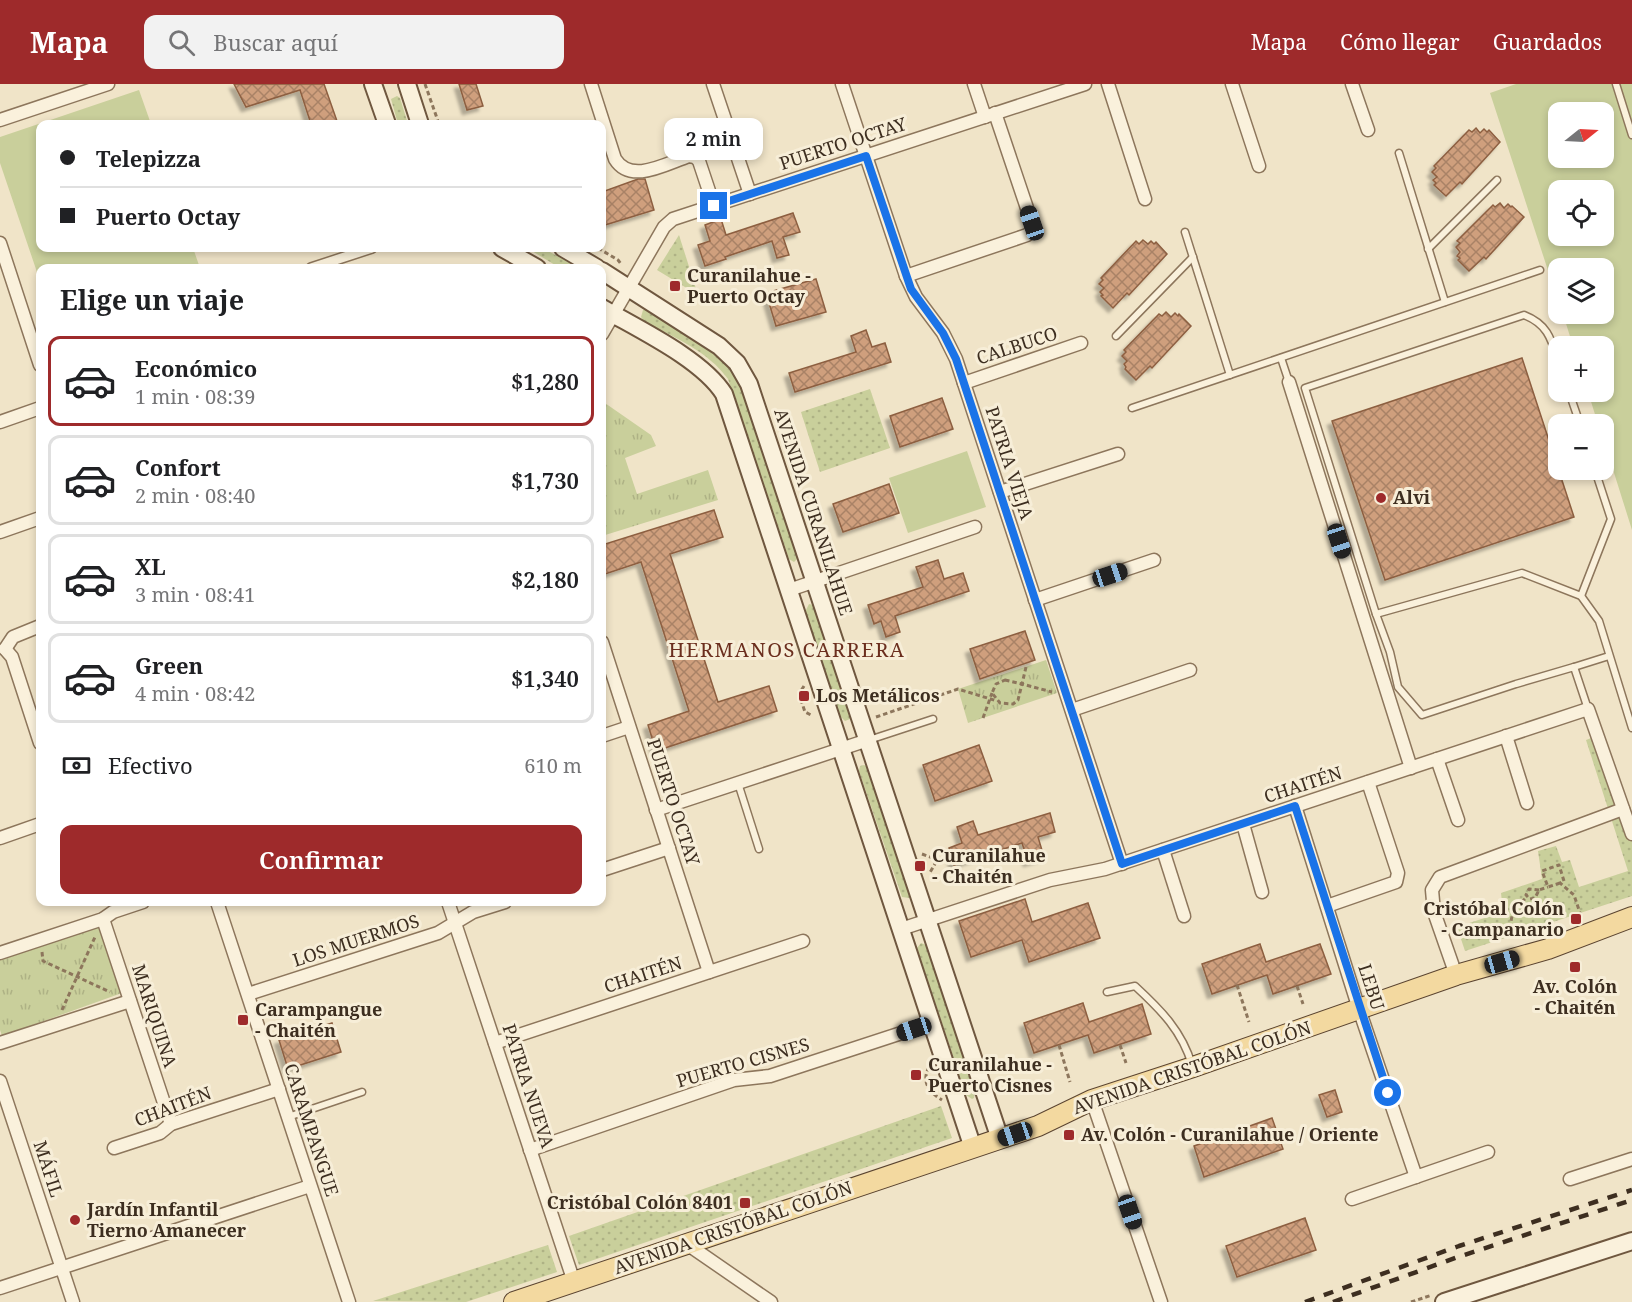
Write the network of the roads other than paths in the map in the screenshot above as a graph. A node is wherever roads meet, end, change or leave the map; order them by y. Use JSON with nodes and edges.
{"nodes":[{"id":1,"x":108,"y":84,"type":"edge"},
{"id":2,"x":373,"y":84,"type":"edge"},
{"id":3,"x":407,"y":84,"type":"edge"},
{"id":4,"x":591,"y":84,"type":"edge"},
{"id":5,"x":713,"y":84,"type":"edge"},
{"id":6,"x":842,"y":84,"type":"edge"},
{"id":7,"x":974,"y":84,"type":"edge"},
{"id":8,"x":1085,"y":84,"type":"edge"},
{"id":9,"x":1108,"y":84,"type":"edge"},
{"id":10,"x":1232,"y":84,"type":"edge"},
{"id":11,"x":1352,"y":84,"type":"edge"},
{"id":12,"x":1616,"y":84,"type":"edge"},
{"id":13,"x":80,"y":88,"type":"edge"},
{"id":14,"x":990,"y":115,"type":"junction"},
{"id":15,"x":0,"y":120,"type":"edge"},
{"id":16,"x":386,"y":120,"type":"edge"},
{"id":17,"x":419,"y":120,"type":"edge"},
{"id":18,"x":603,"y":120,"type":"edge"},
{"id":19,"x":1368,"y":130,"type":"dead end"},
{"id":20,"x":606,"y":131,"type":"edge"},
{"id":21,"x":1632,"y":135,"type":"edge"},
{"id":22,"x":1399,"y":153,"type":"dead end"},
{"id":23,"x":866,"y":156,"type":"junction"},
{"id":24,"x":1259,"y":166,"type":"dead end"},
{"id":25,"x":1497,"y":180,"type":"dead end"},
{"id":26,"x":750,"y":194,"type":"junction"},
{"id":27,"x":1145,"y":200,"type":"dead end"},
{"id":28,"x":714,"y":206,"type":"junction"},
{"id":29,"x":1185,"y":232,"type":"dead end"},
{"id":30,"x":0,"y":243,"type":"edge"},
{"id":31,"x":1428,"y":249,"type":"junction"},
{"id":32,"x":360,"y":252,"type":"edge"},
{"id":33,"x":509,"y":252,"type":"edge"},
{"id":34,"x":570,"y":252,"type":"edge"},
{"id":35,"x":1193,"y":257,"type":"junction"},
{"id":36,"x":323,"y":264,"type":"edge"},
{"id":37,"x":530,"y":264,"type":"edge"},
{"id":38,"x":590,"y":264,"type":"edge"},
{"id":39,"x":1540,"y":270,"type":"dead end"},
{"id":40,"x":606,"y":274,"type":"edge"},
{"id":41,"x":906,"y":276,"type":"junction"},
{"id":42,"x":629,"y":288,"type":"junction"},
{"id":43,"x":1445,"y":302,"type":"junction"},
{"id":44,"x":607,"y":311,"type":"edge"},
{"id":45,"x":1116,"y":336,"type":"dead end"},
{"id":46,"x":1551,"y":336,"type":"edge"},
{"id":47,"x":36,"y":341,"type":"edge"},
{"id":48,"x":1081,"y":343,"type":"dead end"},
{"id":49,"x":1281,"y":358,"type":"junction"},
{"id":50,"x":1230,"y":375,"type":"junction"},
{"id":51,"x":1289,"y":382,"type":"joint"},
{"id":52,"x":963,"y":383,"type":"junction"},
{"id":53,"x":1132,"y":408,"type":"dead end"},
{"id":54,"x":36,"y":409,"type":"edge"},
{"id":55,"x":0,"y":422,"type":"edge"},
{"id":56,"x":1118,"y":453,"type":"dead end"},
{"id":57,"x":1598,"y":480,"type":"edge"},
{"id":58,"x":1000,"y":492,"type":"junction"},
{"id":59,"x":36,"y":519,"type":"edge"},
{"id":60,"x":975,"y":527,"type":"dead end"},
{"id":61,"x":0,"y":532,"type":"edge"},
{"id":62,"x":1154,"y":560,"type":"dead end"},
{"id":63,"x":816,"y":581,"type":"junction"},
{"id":64,"x":789,"y":590,"type":"junction"},
{"id":65,"x":1581,"y":596,"type":"junction"},
{"id":66,"x":1035,"y":600,"type":"junction"},
{"id":67,"x":1376,"y":614,"type":"junction"},
{"id":68,"x":36,"y":628,"type":"edge"},
{"id":69,"x":2,"y":648,"type":"edge"},
{"id":70,"x":606,"y":655,"type":"edge"},
{"id":71,"x":1609,"y":656,"type":"junction"},
{"id":72,"x":1574,"y":667,"type":"junction"},
{"id":73,"x":1190,"y":670,"type":"dead end"},
{"id":74,"x":1588,"y":709,"type":"junction"},
{"id":75,"x":1072,"y":710,"type":"junction"},
{"id":76,"x":933,"y":719,"type":"dead end"},
{"id":77,"x":629,"y":727,"type":"junction"},
{"id":78,"x":1632,"y":728,"type":"edge"},
{"id":79,"x":36,"y":731,"type":"edge"},
{"id":80,"x":606,"y":735,"type":"edge"},
{"id":81,"x":1506,"y":736,"type":"junction"},
{"id":82,"x":868,"y":740,"type":"junction"},
{"id":83,"x":842,"y":749,"type":"junction"},
{"id":84,"x":1437,"y":759,"type":"junction"},
{"id":85,"x":1411,"y":768,"type":"junction"},
{"id":86,"x":1368,"y":782,"type":"junction"},
{"id":87,"x":738,"y":783,"type":"junction"},
{"id":88,"x":1527,"y":803,"type":"dead end"},
{"id":89,"x":1295,"y":806,"type":"junction"},
{"id":90,"x":1623,"y":809,"type":"junction"},
{"id":91,"x":656,"y":810,"type":"junction"},
{"id":92,"x":1458,"y":820,"type":"dead end"},
{"id":93,"x":1243,"y":824,"type":"junction"},
{"id":94,"x":36,"y":826,"type":"edge"},
{"id":95,"x":1632,"y":834,"type":"edge"},
{"id":96,"x":0,"y":838,"type":"edge"},
{"id":97,"x":669,"y":848,"type":"junction"},
{"id":98,"x":759,"y":849,"type":"dead end"},
{"id":99,"x":1163,"y":850,"type":"junction"},
{"id":100,"x":1122,"y":864,"type":"junction"},
{"id":101,"x":606,"y":869,"type":"edge"},
{"id":102,"x":1262,"y":892,"type":"dead end"},
{"id":103,"x":131,"y":906,"type":"edge"},
{"id":104,"x":218,"y":906,"type":"edge"},
{"id":105,"x":450,"y":906,"type":"edge"},
{"id":106,"x":492,"y":906,"type":"edge"},
{"id":107,"x":1327,"y":906,"type":"junction"},
{"id":108,"x":1184,"y":916,"type":"dead end"},
{"id":109,"x":1632,"y":917,"type":"edge"},
{"id":110,"x":103,"y":919,"type":"junction"},
{"id":111,"x":928,"y":920,"type":"junction"},
{"id":112,"x":456,"y":923,"type":"junction"},
{"id":113,"x":901,"y":929,"type":"junction"},
{"id":114,"x":803,"y":941,"type":"dead end"},
{"id":115,"x":0,"y":953,"type":"edge"},
{"id":116,"x":709,"y":972,"type":"junction"},
{"id":117,"x":1456,"y":975,"type":"junction"},
{"id":118,"x":1107,"y":992,"type":"dead end"},
{"id":119,"x":248,"y":994,"type":"junction"},
{"id":120,"x":130,"y":1001,"type":"junction"},
{"id":121,"x":1359,"y":1009,"type":"junction"},
{"id":122,"x":932,"y":1023,"type":"junction"},
{"id":123,"x":0,"y":1043,"type":"edge"},
{"id":124,"x":495,"y":1043,"type":"junction"},
{"id":125,"x":1193,"y":1067,"type":"junction"},
{"id":126,"x":0,"y":1081,"type":"edge"},
{"id":127,"x":279,"y":1089,"type":"junction"},
{"id":128,"x":362,"y":1092,"type":"dead end"},
{"id":129,"x":1092,"y":1100,"type":"junction"},
{"id":130,"x":288,"y":1117,"type":"junction"},
{"id":131,"x":171,"y":1124,"type":"junction"},
{"id":132,"x":1000,"y":1139,"type":"junction"},
{"id":133,"x":114,"y":1148,"type":"dead end"},
{"id":134,"x":973,"y":1148,"type":"junction"},
{"id":135,"x":530,"y":1150,"type":"junction"},
{"id":136,"x":1488,"y":1152,"type":"dead end"},
{"id":137,"x":1632,"y":1159,"type":"edge"},
{"id":138,"x":1416,"y":1177,"type":"junction"},
{"id":139,"x":1570,"y":1179,"type":"dead end"},
{"id":140,"x":310,"y":1186,"type":"junction"},
{"id":141,"x":1352,"y":1199,"type":"dead end"},
{"id":142,"x":1632,"y":1241,"type":"edge"},
{"id":143,"x":687,"y":1244,"type":"junction"},
{"id":144,"x":62,"y":1268,"type":"junction"},
{"id":145,"x":574,"y":1282,"type":"junction"},
{"id":146,"x":0,"y":1288,"type":"edge"},
{"id":147,"x":73,"y":1302,"type":"edge"},
{"id":148,"x":349,"y":1302,"type":"edge"},
{"id":149,"x":514,"y":1302,"type":"edge"},
{"id":150,"x":771,"y":1302,"type":"edge"},
{"id":151,"x":1161,"y":1302,"type":"edge"},
{"id":152,"x":1444,"y":1302,"type":"edge"}],
"edges":[{"from":1,"to":13,"type":"street"},
{"from":2,"to":16,"type":"main road"},
{"from":3,"to":17,"type":"main road"},
{"from":4,"to":18,"type":"street"},
{"from":5,"to":26,"type":"street"},
{"from":6,"to":23,"type":"street","name":"PATRIA VIEJA"},
{"from":7,"to":14,"type":"street"},
{"from":8,"to":14,"type":"street","name":"PUERTO OCTAY"},
{"from":9,"to":27,"type":"street"},
{"from":10,"to":24,"type":"street"},
{"from":11,"to":19,"type":"street"},
{"from":12,"to":21,"type":"lane"},
{"from":13,"to":15,"type":"street"},
{"from":14,"to":23,"type":"street","name":"PUERTO OCTAY"},
{"from":14,"to":41,"type":"street"},
{"from":20,"to":28,"type":"street"},
{"from":22,"to":31,"type":"lane"},
{"from":23,"to":26,"type":"street","name":"PUERTO OCTAY"},
{"from":23,"to":41,"type":"street","name":"PATRIA VIEJA"},
{"from":25,"to":31,"type":"lane"},
{"from":26,"to":28,"type":"street","name":"PUERTO OCTAY"},
{"from":28,"to":42,"type":"street","name":"PUERTO OCTAY"},
{"from":29,"to":35,"type":"lane"},
{"from":30,"to":47,"type":"street"},
{"from":31,"to":43,"type":"lane"},
{"from":32,"to":36,"type":"street"},
{"from":33,"to":37,"type":"main road"},
{"from":34,"to":38,"type":"main road"},
{"from":35,"to":45,"type":"lane"},
{"from":35,"to":50,"type":"lane"},
{"from":39,"to":43,"type":"lane"},
{"from":40,"to":42,"type":"main road","name":"AVENIDA CURANILAHUE"},
{"from":41,"to":52,"type":"street","name":"PATRIA VIEJA"},
{"from":42,"to":44,"type":"street","name":"PUERTO OCTAY"},
{"from":42,"to":63,"type":"main road","name":"AVENIDA CURANILAHUE"},
{"from":43,"to":49,"type":"lane"},
{"from":44,"to":64,"type":"main road"},
{"from":46,"to":67,"type":"lane"},
{"from":48,"to":52,"type":"street","name":"CALBUCO"},
{"from":49,"to":50,"type":"lane"},
{"from":49,"to":51,"type":"lane"},
{"from":50,"to":53,"type":"lane"},
{"from":51,"to":85,"type":"street"},
{"from":52,"to":58,"type":"street","name":"PATRIA VIEJA"},
{"from":54,"to":55,"type":"street"},
{"from":56,"to":58,"type":"street"},
{"from":57,"to":65,"type":"lane"},
{"from":58,"to":66,"type":"street","name":"PATRIA VIEJA"},
{"from":59,"to":61,"type":"street"},
{"from":60,"to":63,"type":"street"},
{"from":62,"to":66,"type":"street"},
{"from":63,"to":64,"type":"street"},
{"from":63,"to":82,"type":"main road","name":"AVENIDA CURANILAHUE"},
{"from":64,"to":83,"type":"main road"},
{"from":65,"to":67,"type":"lane"},
{"from":65,"to":71,"type":"lane"},
{"from":66,"to":75,"type":"street","name":"PATRIA VIEJA"},
{"from":67,"to":72,"type":"lane"},
{"from":68,"to":69,"type":"street"},
{"from":69,"to":79,"type":"street"},
{"from":70,"to":77,"type":"street","name":"PUERTO OCTAY"},
{"from":71,"to":72,"type":"lane"},
{"from":71,"to":78,"type":"lane"},
{"from":72,"to":74,"type":"lane"},
{"from":73,"to":75,"type":"street"},
{"from":74,"to":81,"type":"street","name":"CHAITÉN"},
{"from":74,"to":90,"type":"street"},
{"from":75,"to":100,"type":"street","name":"PATRIA VIEJA"},
{"from":76,"to":82,"type":"lane"},
{"from":77,"to":80,"type":"street"},
{"from":77,"to":91,"type":"street","name":"PUERTO OCTAY"},
{"from":81,"to":84,"type":"street","name":"CHAITÉN"},
{"from":81,"to":88,"type":"street"},
{"from":82,"to":83,"type":"street"},
{"from":82,"to":111,"type":"main road","name":"AVENIDA CURANILAHUE"},
{"from":83,"to":87,"type":"street"},
{"from":83,"to":113,"type":"main road"},
{"from":84,"to":85,"type":"street","name":"CHAITÉN"},
{"from":84,"to":92,"type":"street"},
{"from":85,"to":86,"type":"street","name":"CHAITÉN"},
{"from":86,"to":89,"type":"street","name":"CHAITÉN"},
{"from":86,"to":107,"type":"street"},
{"from":87,"to":91,"type":"street"},
{"from":87,"to":98,"type":"lane"},
{"from":89,"to":93,"type":"street","name":"CHAITÉN"},
{"from":89,"to":107,"type":"street","name":"LEBU"},
{"from":90,"to":95,"type":"street"},
{"from":90,"to":117,"type":"street"},
{"from":91,"to":97,"type":"street","name":"PUERTO OCTAY"},
{"from":93,"to":99,"type":"street","name":"CHAITÉN"},
{"from":93,"to":102,"type":"street"},
{"from":94,"to":96,"type":"street"},
{"from":97,"to":101,"type":"street"},
{"from":97,"to":116,"type":"street","name":"PUERTO OCTAY"},
{"from":99,"to":100,"type":"street","name":"CHAITÉN"},
{"from":99,"to":108,"type":"street"},
{"from":100,"to":111,"type":"street","name":"CHAITÉN"},
{"from":103,"to":110,"type":"street"},
{"from":104,"to":119,"type":"street","name":"CARAMPANGUE"},
{"from":105,"to":112,"type":"street","name":"PATRIA NUEVA"},
{"from":106,"to":112,"type":"street","name":"LOS MUERMOS"},
{"from":107,"to":121,"type":"street","name":"LEBU"},
{"from":109,"to":117,"type":"main road","name":"AVENIDA CRISTÓBAL COLÓN"},
{"from":110,"to":115,"type":"street"},
{"from":110,"to":120,"type":"street","name":"MARIQUINA"},
{"from":111,"to":113,"type":"street","name":"CHAITÉN"},
{"from":111,"to":132,"type":"main road","name":"AVENIDA CURANILAHUE"},
{"from":112,"to":119,"type":"street","name":"LOS MUERMOS"},
{"from":112,"to":124,"type":"street","name":"PATRIA NUEVA"},
{"from":113,"to":122,"type":"main road"},
{"from":114,"to":116,"type":"street","name":"CHAITÉN"},
{"from":116,"to":124,"type":"street","name":"CHAITÉN"},
{"from":117,"to":121,"type":"main road","name":"AVENIDA CRISTÓBAL COLÓN"},
{"from":118,"to":125,"type":"lane"},
{"from":119,"to":127,"type":"street","name":"CARAMPANGUE"},
{"from":120,"to":123,"type":"street"},
{"from":120,"to":131,"type":"street","name":"MARIQUINA"},
{"from":121,"to":125,"type":"main road","name":"AVENIDA CRISTÓBAL COLÓN"},
{"from":121,"to":138,"type":"street","name":"LEBU"},
{"from":122,"to":134,"type":"main road"},
{"from":122,"to":135,"type":"street","name":"PUERTO CISNES"},
{"from":124,"to":135,"type":"street","name":"PATRIA NUEVA"},
{"from":125,"to":129,"type":"main road","name":"AVENIDA CRISTÓBAL COLÓN"},
{"from":126,"to":144,"type":"street","name":"MÁFIL"},
{"from":127,"to":130,"type":"street","name":"CARAMPANGUE"},
{"from":127,"to":131,"type":"street","name":"CHAITÉN"},
{"from":128,"to":130,"type":"lane"},
{"from":129,"to":132,"type":"main road","name":"AVENIDA CRISTÓBAL COLÓN"},
{"from":129,"to":151,"type":"street"},
{"from":130,"to":140,"type":"street","name":"CARAMPANGUE"},
{"from":131,"to":133,"type":"street","name":"CHAITÉN"},
{"from":132,"to":134,"type":"main road","name":"AVENIDA CRISTÓBAL COLÓN"},
{"from":134,"to":143,"type":"main road","name":"AVENIDA CRISTÓBAL COLÓN"},
{"from":135,"to":145,"type":"street","name":"PATRIA NUEVA"},
{"from":136,"to":138,"type":"street"},
{"from":137,"to":139,"type":"street"},
{"from":138,"to":141,"type":"street"},
{"from":140,"to":144,"type":"street"},
{"from":140,"to":148,"type":"street","name":"CARAMPANGUE"},
{"from":142,"to":152,"type":"main road"},
{"from":143,"to":145,"type":"main road","name":"AVENIDA CRISTÓBAL COLÓN"},
{"from":143,"to":150,"type":"street"},
{"from":144,"to":146,"type":"street"},
{"from":144,"to":147,"type":"street","name":"MÁFIL"},
{"from":145,"to":149,"type":"main road","name":"AVENIDA CRISTÓBAL COLÓN"}]}
